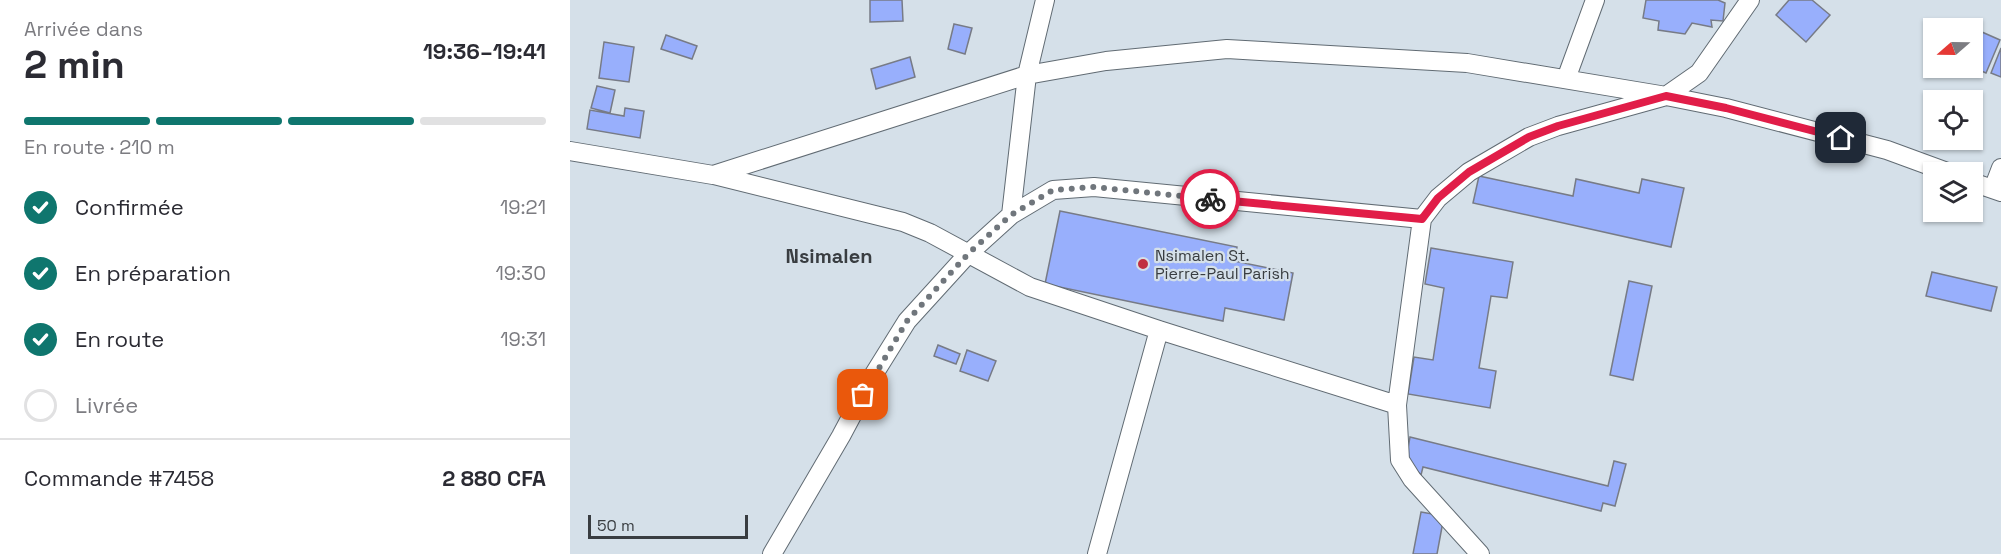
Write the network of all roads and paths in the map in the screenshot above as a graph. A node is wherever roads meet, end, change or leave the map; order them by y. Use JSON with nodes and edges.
{"nodes":[{"id":1,"x":1045,"y":0,"type":"edge"},
{"id":2,"x":1595,"y":0,"type":"edge"},
{"id":3,"x":1750,"y":0,"type":"edge"},
{"id":4,"x":1027,"y":75,"type":"junction"},
{"id":5,"x":1566,"y":79,"type":"junction"},
{"id":6,"x":1666,"y":96,"type":"junction"},
{"id":7,"x":570,"y":151,"type":"edge"},
{"id":8,"x":1923,"y":163,"type":"edge"},
{"id":9,"x":2001,"y":168,"type":"edge"},
{"id":10,"x":713,"y":175,"type":"junction"},
{"id":11,"x":1997,"y":191,"type":"edge"},
{"id":12,"x":1011,"y":215,"type":"junction"},
{"id":13,"x":1422,"y":219,"type":"junction"},
{"id":14,"x":968,"y":254,"type":"junction"},
{"id":15,"x":1159,"y":330,"type":"junction"},
{"id":16,"x":1397,"y":405,"type":"junction"},
{"id":17,"x":1478,"y":553,"type":"edge"},
{"id":18,"x":772,"y":554,"type":"edge"},
{"id":19,"x":1097,"y":554,"type":"edge"}],
"edges":[{"from":1,"to":4,"type":"street"},
{"from":2,"to":5,"type":"street"},
{"from":3,"to":6,"type":"street"},
{"from":4,"to":5,"type":"street"},
{"from":4,"to":10,"type":"street"},
{"from":4,"to":12,"type":"street"},
{"from":5,"to":6,"type":"street"},
{"from":6,"to":8,"type":"street"},
{"from":6,"to":13,"type":"street"},
{"from":7,"to":10,"type":"street"},
{"from":9,"to":11,"type":"street"},
{"from":10,"to":14,"type":"street"},
{"from":12,"to":13,"type":"street"},
{"from":12,"to":14,"type":"street"},
{"from":13,"to":16,"type":"street"},
{"from":14,"to":15,"type":"street"},
{"from":14,"to":18,"type":"street"},
{"from":15,"to":16,"type":"street"},
{"from":15,"to":19,"type":"street"},
{"from":16,"to":17,"type":"street"}]}
